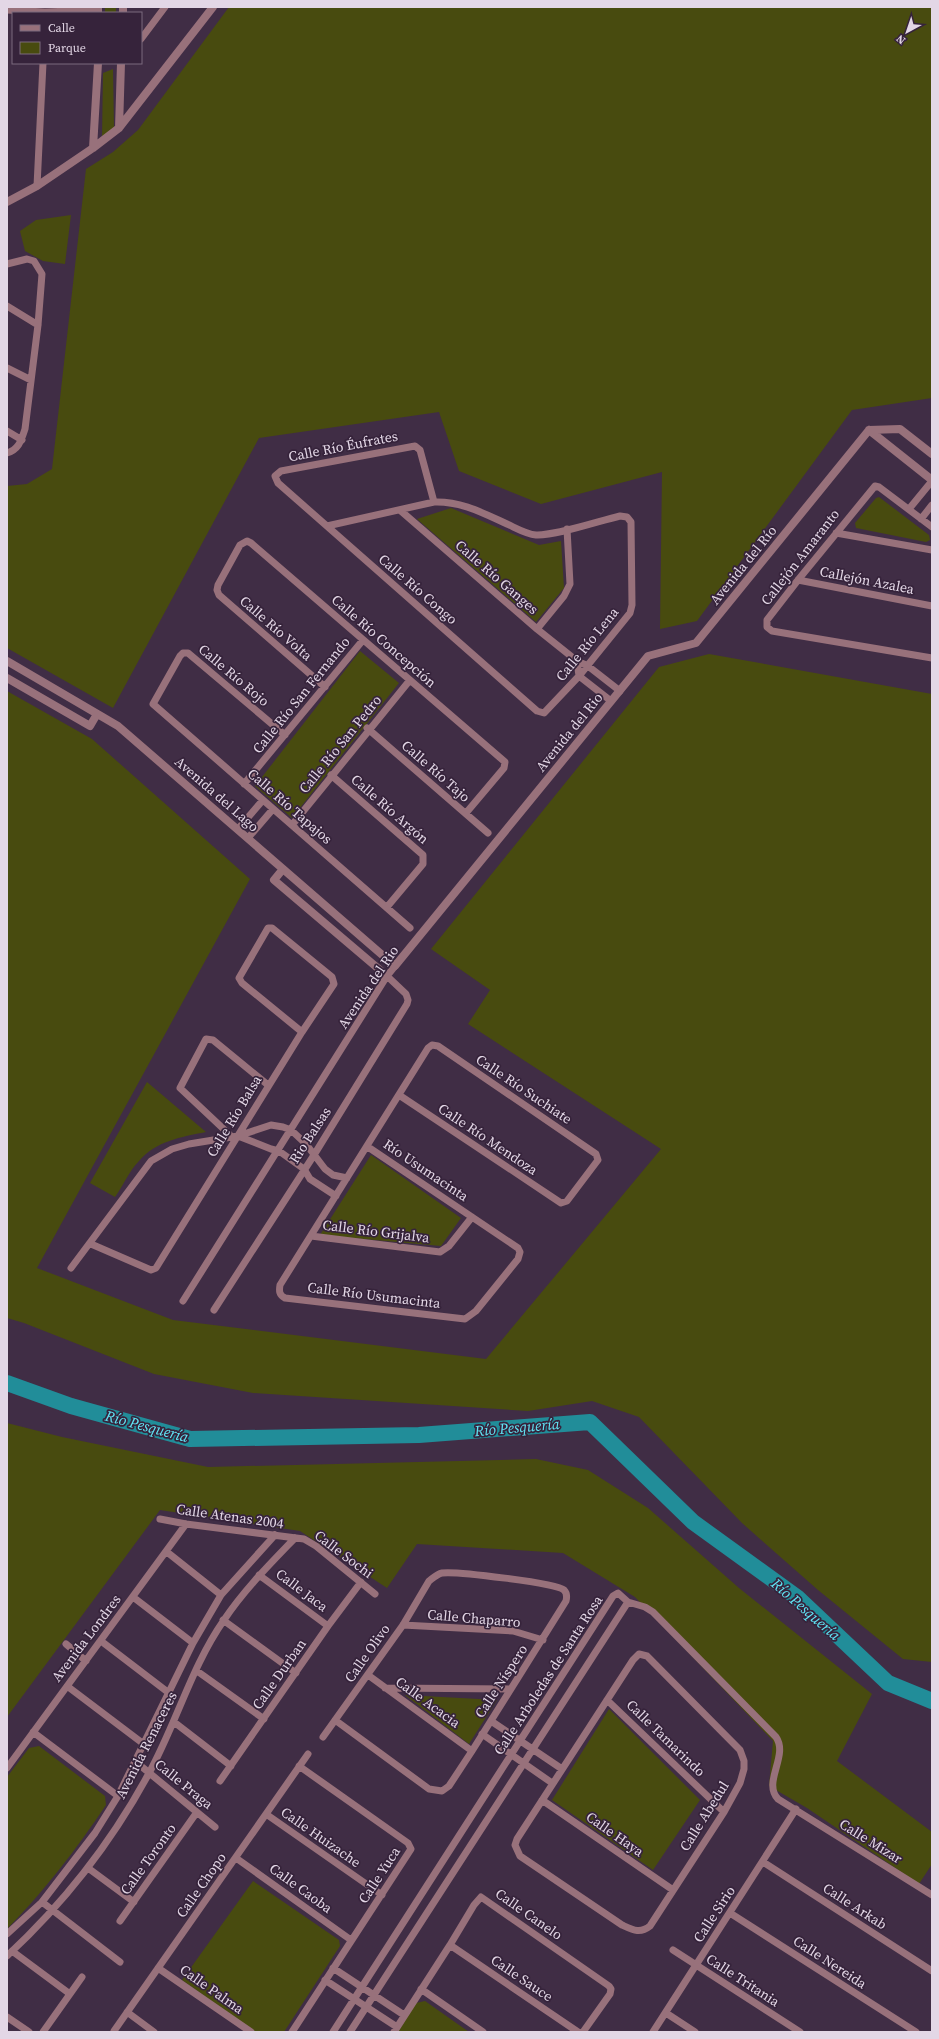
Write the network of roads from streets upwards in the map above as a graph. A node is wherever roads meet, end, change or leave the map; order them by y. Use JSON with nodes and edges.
{"nodes":[{"id":1,"x":165,"y":7,"type":"edge"},
{"id":2,"x":213,"y":7,"type":"edge"},
{"id":3,"x":7,"y":10,"type":"edge"},
{"id":4,"x":98,"y":10,"type":"edge"},
{"id":5,"x":45,"y":12,"type":"edge"},
{"id":6,"x":142,"y":38,"type":"edge"},
{"id":7,"x":42,"y":64,"type":"edge"},
{"id":8,"x":98,"y":64,"type":"edge"},
{"id":9,"x":121,"y":64,"type":"edge"},
{"id":10,"x":119,"y":128,"type":"junction"},
{"id":11,"x":93,"y":148,"type":"junction"},
{"id":12,"x":37,"y":186,"type":"junction"},
{"id":13,"x":7,"y":202,"type":"edge"},
{"id":14,"x":7,"y":264,"type":"edge"},
{"id":15,"x":7,"y":306,"type":"edge"},
{"id":16,"x":38,"y":325,"type":"junction"},
{"id":17,"x":7,"y":368,"type":"edge"},
{"id":18,"x":31,"y":380,"type":"junction"},
{"id":19,"x":869,"y":430,"type":"junction"},
{"id":20,"x":7,"y":431,"type":"edge"},
{"id":21,"x":22,"y":440,"type":"junction"},
{"id":22,"x":7,"y":453,"type":"edge"},
{"id":23,"x":932,"y":454,"type":"edge"},
{"id":24,"x":275,"y":476,"type":"joint"},
{"id":25,"x":932,"y":481,"type":"edge"},
{"id":26,"x":434,"y":502,"type":"junction"},
{"id":27,"x":932,"y":505,"type":"edge"},
{"id":28,"x":909,"y":510,"type":"junction"},
{"id":29,"x":401,"y":511,"type":"junction"},
{"id":30,"x":921,"y":519,"type":"junction"},
{"id":31,"x":327,"y":526,"type":"junction"},
{"id":32,"x":932,"y":527,"type":"edge"},
{"id":33,"x":567,"y":529,"type":"junction"},
{"id":34,"x":836,"y":533,"type":"junction"},
{"id":35,"x":244,"y":542,"type":"joint"},
{"id":36,"x":932,"y":550,"type":"edge"},
{"id":37,"x":798,"y":580,"type":"junction"},
{"id":38,"x":932,"y":606,"type":"edge"},
{"id":39,"x":537,"y":629,"type":"junction"},
{"id":40,"x":363,"y":640,"type":"junction"},
{"id":41,"x":183,"y":653,"type":"joint"},
{"id":42,"x":932,"y":658,"type":"edge"},
{"id":43,"x":7,"y":661,"type":"edge"},
{"id":44,"x":577,"y":661,"type":"junction"},
{"id":45,"x":588,"y":666,"type":"junction"},
{"id":46,"x":579,"y":676,"type":"junction"},
{"id":47,"x":7,"y":678,"type":"edge"},
{"id":48,"x":410,"y":680,"type":"junction"},
{"id":49,"x":325,"y":687,"type":"junction"},
{"id":50,"x":620,"y":691,"type":"junction"},
{"id":51,"x":611,"y":701,"type":"junction"},
{"id":52,"x":548,"y":711,"type":"joint"},
{"id":53,"x":97,"y":714,"type":"junction"},
{"id":54,"x":368,"y":729,"type":"junction"},
{"id":55,"x":285,"y":735,"type":"junction"},
{"id":56,"x":331,"y":775,"type":"junction"},
{"id":57,"x":244,"y":784,"type":"junction"},
{"id":58,"x":263,"y":800,"type":"junction"},
{"id":59,"x":273,"y":809,"type":"junction"},
{"id":60,"x":466,"y":813,"type":"junction"},
{"id":61,"x":292,"y":825,"type":"junction"},
{"id":62,"x":238,"y":829,"type":"junction"},
{"id":63,"x":488,"y":833,"type":"dead end"},
{"id":64,"x":248,"y":838,"type":"junction"},
{"id":65,"x":283,"y":869,"type":"junction"},
{"id":66,"x":387,"y":908,"type":"junction"},
{"id":67,"x":410,"y":928,"type":"dead end"},
{"id":68,"x":395,"y":966,"type":"junction"},
{"id":69,"x":387,"y":976,"type":"junction"},
{"id":70,"x":302,"y":1032,"type":"junction"},
{"id":71,"x":268,"y":1085,"type":"junction"},
{"id":72,"x":399,"y":1095,"type":"junction"},
{"id":73,"x":291,"y":1130,"type":"junction"},
{"id":74,"x":235,"y":1136,"type":"junction"},
{"id":75,"x":368,"y":1147,"type":"junction"},
{"id":76,"x":279,"y":1151,"type":"junction"},
{"id":77,"x":314,"y":1155,"type":"junction"},
{"id":78,"x":304,"y":1169,"type":"junction"},
{"id":79,"x":347,"y":1178,"type":"junction"},
{"id":80,"x":336,"y":1196,"type":"junction"},
{"id":81,"x":562,"y":1203,"type":"joint"},
{"id":82,"x":472,"y":1217,"type":"junction"},
{"id":83,"x":311,"y":1236,"type":"junction"},
{"id":84,"x":91,"y":1244,"type":"junction"},
{"id":85,"x":71,"y":1268,"type":"dead end"},
{"id":86,"x":281,"y":1296,"type":"joint"},
{"id":87,"x":183,"y":1301,"type":"dead end"},
{"id":88,"x":214,"y":1310,"type":"dead end"},
{"id":89,"x":465,"y":1319,"type":"joint"},
{"id":90,"x":160,"y":1519,"type":"dead end"},
{"id":91,"x":186,"y":1524,"type":"junction"},
{"id":92,"x":275,"y":1535,"type":"junction"},
{"id":93,"x":295,"y":1538,"type":"junction"},
{"id":94,"x":167,"y":1552,"type":"junction"},
{"id":95,"x":259,"y":1575,"type":"junction"},
{"id":96,"x":429,"y":1581,"type":"joint"},
{"id":97,"x":361,"y":1582,"type":"junction"},
{"id":98,"x":375,"y":1594,"type":"dead end"},
{"id":99,"x":221,"y":1595,"type":"junction"},
{"id":100,"x":133,"y":1597,"type":"junction"},
{"id":101,"x":628,"y":1602,"type":"junction"},
{"id":102,"x":223,"y":1620,"type":"junction"},
{"id":103,"x":403,"y":1625,"type":"junction"},
{"id":104,"x":328,"y":1626,"type":"junction"},
{"id":105,"x":542,"y":1640,"type":"junction"},
{"id":106,"x":101,"y":1641,"type":"junction"},
{"id":107,"x":193,"y":1643,"type":"junction"},
{"id":108,"x":66,"y":1644,"type":"dead end"},
{"id":109,"x":86,"y":1660,"type":"junction"},
{"id":110,"x":197,"y":1671,"type":"junction"},
{"id":111,"x":296,"y":1672,"type":"junction"},
{"id":112,"x":368,"y":1675,"type":"junction"},
{"id":113,"x":67,"y":1686,"type":"junction"},
{"id":114,"x":386,"y":1688,"type":"junction"},
{"id":115,"x":510,"y":1689,"type":"junction"},
{"id":116,"x":169,"y":1693,"type":"junction"},
{"id":117,"x":607,"y":1700,"type":"junction"},
{"id":118,"x":264,"y":1719,"type":"junction"},
{"id":119,"x":335,"y":1720,"type":"junction"},
{"id":120,"x":491,"y":1721,"type":"junction"},
{"id":121,"x":174,"y":1722,"type":"junction"},
{"id":122,"x":33,"y":1732,"type":"junction"},
{"id":123,"x":482,"y":1734,"type":"junction"},
{"id":124,"x":323,"y":1737,"type":"dead end"},
{"id":125,"x":521,"y":1741,"type":"junction"},
{"id":126,"x":145,"y":1745,"type":"junction"},
{"id":127,"x":534,"y":1750,"type":"junction"},
{"id":128,"x":472,"y":1751,"type":"junction"},
{"id":129,"x":308,"y":1754,"type":"dead end"},
{"id":130,"x":512,"y":1754,"type":"junction"},
{"id":131,"x":136,"y":1762,"type":"junction"},
{"id":132,"x":525,"y":1764,"type":"junction"},
{"id":133,"x":230,"y":1766,"type":"junction"},
{"id":134,"x":299,"y":1766,"type":"junction"},
{"id":135,"x":7,"y":1768,"type":"edge"},
{"id":136,"x":562,"y":1769,"type":"junction"},
{"id":137,"x":149,"y":1773,"type":"junction"},
{"id":138,"x":220,"y":1781,"type":"dead end"},
{"id":139,"x":552,"y":1783,"type":"junction"},
{"id":140,"x":118,"y":1796,"type":"junction"},
{"id":141,"x":542,"y":1800,"type":"junction"},
{"id":142,"x":796,"y":1809,"type":"junction"},
{"id":143,"x":197,"y":1812,"type":"junction"},
{"id":144,"x":724,"y":1812,"type":"junction"},
{"id":145,"x":266,"y":1814,"type":"junction"},
{"id":146,"x":215,"y":1826,"type":"dead end"},
{"id":147,"x":236,"y":1858,"type":"junction"},
{"id":148,"x":763,"y":1862,"type":"junction"},
{"id":149,"x":88,"y":1868,"type":"junction"},
{"id":150,"x":673,"y":1890,"type":"junction"},
{"id":151,"x":382,"y":1895,"type":"junction"},
{"id":152,"x":932,"y":1895,"type":"edge"},
{"id":153,"x":42,"y":1902,"type":"junction"},
{"id":154,"x":134,"y":1902,"type":"junction"},
{"id":155,"x":53,"y":1910,"type":"junction"},
{"id":156,"x":730,"y":1913,"type":"junction"},
{"id":157,"x":120,"y":1921,"type":"dead end"},
{"id":158,"x":7,"y":1934,"type":"edge"},
{"id":159,"x":351,"y":1940,"type":"junction"},
{"id":160,"x":450,"y":1945,"type":"junction"},
{"id":161,"x":673,"y":1950,"type":"dead end"},
{"id":162,"x":10,"y":1954,"type":"edge"},
{"id":163,"x":120,"y":1962,"type":"dead end"},
{"id":164,"x":697,"y":1966,"type":"junction"},
{"id":165,"x":158,"y":1968,"type":"junction"},
{"id":166,"x":333,"y":1968,"type":"junction"},
{"id":167,"x":932,"y":1971,"type":"edge"},
{"id":168,"x":82,"y":1977,"type":"dead end"},
{"id":169,"x":325,"y":1980,"type":"junction"},
{"id":170,"x":362,"y":1987,"type":"junction"},
{"id":171,"x":421,"y":1989,"type":"junction"},
{"id":172,"x":70,"y":1994,"type":"junction"},
{"id":173,"x":374,"y":1996,"type":"junction"},
{"id":174,"x":354,"y":2000,"type":"junction"},
{"id":175,"x":366,"y":2008,"type":"junction"},
{"id":176,"x":127,"y":2012,"type":"junction"},
{"id":177,"x":666,"y":2012,"type":"junction"},
{"id":178,"x":404,"y":2015,"type":"junction"},
{"id":179,"x":7,"y":2017,"type":"edge"},
{"id":180,"x":395,"y":2030,"type":"edge"},
{"id":181,"x":114,"y":2031,"type":"dead end"},
{"id":182,"x":29,"y":2032,"type":"edge"},
{"id":183,"x":43,"y":2032,"type":"edge"},
{"id":184,"x":154,"y":2032,"type":"edge"},
{"id":185,"x":251,"y":2032,"type":"edge"},
{"id":186,"x":292,"y":2032,"type":"edge"},
{"id":187,"x":333,"y":2032,"type":"edge"},
{"id":188,"x":350,"y":2032,"type":"edge"},
{"id":189,"x":483,"y":2032,"type":"edge"},
{"id":190,"x":578,"y":2032,"type":"edge"},
{"id":191,"x":583,"y":2032,"type":"edge"},
{"id":192,"x":653,"y":2032,"type":"edge"},
{"id":193,"x":695,"y":2032,"type":"edge"},
{"id":194,"x":800,"y":2032,"type":"edge"},
{"id":195,"x":916,"y":2032,"type":"edge"}],
"edges":[{"from":1,"to":6,"type":"street"},
{"from":2,"to":10,"type":"street"},
{"from":3,"to":5,"type":"street"},
{"from":4,"to":5,"type":"street"},
{"from":7,"to":12,"type":"street"},
{"from":8,"to":11,"type":"street"},
{"from":9,"to":10,"type":"street"},
{"from":10,"to":11,"type":"street"},
{"from":11,"to":12,"type":"street"},
{"from":12,"to":13,"type":"street"},
{"from":14,"to":16,"type":"street"},
{"from":15,"to":16,"type":"street"},
{"from":16,"to":18,"type":"street"},
{"from":17,"to":18,"type":"street"},
{"from":18,"to":21,"type":"street"},
{"from":19,"to":23,"type":"street"},
{"from":19,"to":25,"type":"street"},
{"from":19,"to":50,"type":"street","name":"Avenida del Río"},
{"from":20,"to":21,"type":"street"},
{"from":21,"to":22,"type":"street"},
{"from":24,"to":26,"type":"street","name":"Calle Río Éufrates"},
{"from":24,"to":31,"type":"street","name":"Calle Río Congo"},
{"from":25,"to":28,"type":"street"},
{"from":26,"to":29,"type":"street"},
{"from":26,"to":33,"type":"street"},
{"from":27,"to":30,"type":"street"},
{"from":28,"to":30,"type":"street","name":"Callejón Amaranto"},
{"from":28,"to":34,"type":"street","name":"Callejón Amaranto"},
{"from":29,"to":31,"type":"street"},
{"from":29,"to":39,"type":"street","name":"Calle Río Ganges"},
{"from":30,"to":32,"type":"street","name":"Callejón Amaranto"},
{"from":31,"to":52,"type":"street","name":"Calle Río Congo"},
{"from":33,"to":39,"type":"street"},
{"from":33,"to":45,"type":"street","name":"Calle Río Lena"},
{"from":34,"to":36,"type":"street"},
{"from":34,"to":37,"type":"street","name":"Callejón Amaranto"},
{"from":35,"to":40,"type":"street","name":"Calle Río Concepción"},
{"from":35,"to":49,"type":"street","name":"Calle Río Volta"},
{"from":37,"to":38,"type":"street","name":"Callejón Azalea"},
{"from":37,"to":42,"type":"street","name":"Callejón Amaranto"},
{"from":39,"to":44,"type":"street","name":"Calle Río Ganges"},
{"from":40,"to":48,"type":"street","name":"Calle Río Concepción"},
{"from":40,"to":49,"type":"street","name":"Calle Río San Fernando"},
{"from":41,"to":55,"type":"street","name":"Calle Río Rojo"},
{"from":41,"to":57,"type":"street","name":"Calle Río Tapajos"},
{"from":43,"to":53,"type":"street","name":"Avenida del Lago"},
{"from":44,"to":45,"type":"street","name":"Calle Río Ganges"},
{"from":44,"to":46,"type":"street"},
{"from":45,"to":46,"type":"street","name":"Calle Río Lena"},
{"from":45,"to":50,"type":"street","name":"Calle Río Ganges"},
{"from":46,"to":51,"type":"street"},
{"from":46,"to":52,"type":"street","name":"Calle Río Lena"},
{"from":47,"to":53,"type":"street"},
{"from":48,"to":54,"type":"street","name":"Calle Río San Pedro"},
{"from":48,"to":60,"type":"street","name":"Calle Río Concepción"},
{"from":49,"to":55,"type":"street","name":"Calle Río San Fernando"},
{"from":50,"to":51,"type":"street","name":"Avenida del Rio"},
{"from":51,"to":68,"type":"street","name":"Avenida del Rio"},
{"from":53,"to":62,"type":"street","name":"Avenida del Lago"},
{"from":54,"to":56,"type":"street","name":"Calle Río San Pedro"},
{"from":54,"to":60,"type":"street","name":"Calle Río Tajo"},
{"from":55,"to":57,"type":"street","name":"Calle Río San Fernando"},
{"from":56,"to":61,"type":"street","name":"Calle Río San Pedro"},
{"from":56,"to":66,"type":"street","name":"Calle Río Argón"},
{"from":57,"to":58,"type":"street","name":"Calle Río Tapajos"},
{"from":58,"to":59,"type":"street","name":"Calle Río Tapajos"},
{"from":58,"to":62,"type":"street"},
{"from":59,"to":61,"type":"street","name":"Calle Río Tapajos"},
{"from":59,"to":64,"type":"street"},
{"from":60,"to":63,"type":"street","name":"Calle Río Tajo"},
{"from":61,"to":66,"type":"street","name":"Calle Río Tapajos"},
{"from":62,"to":64,"type":"street","name":"Avenida del Lago"},
{"from":64,"to":65,"type":"street","name":"Avenida del Lago"},
{"from":65,"to":68,"type":"street","name":"Avenida del Lago"},
{"from":65,"to":69,"type":"street"},
{"from":66,"to":67,"type":"street","name":"Calle Río Tapajos"},
{"from":68,"to":69,"type":"street","name":"Avenida del Rio"},
{"from":69,"to":73,"type":"street","name":"Avenida del Rio"},
{"from":69,"to":77,"type":"street","name":"Rio Balsas"},
{"from":70,"to":70,"type":"street","name":"Calle Río Balsa"},
{"from":70,"to":71,"type":"street","name":"Calle Río Balsa"},
{"from":71,"to":74,"type":"street","name":"Calle Río Balsa"},
{"from":71,"to":74,"type":"street"},
{"from":72,"to":75,"type":"street"},
{"from":72,"to":81,"type":"street","name":"Calle Río Mendoza"},
{"from":72,"to":81,"type":"street","name":"Calle Río Suchiate"},
{"from":73,"to":74,"type":"street"},
{"from":73,"to":76,"type":"street","name":"Avenida del Rio"},
{"from":73,"to":77,"type":"street"},
{"from":74,"to":76,"type":"street"},
{"from":74,"to":84,"type":"street"},
{"from":74,"to":84,"type":"street","name":"Calle Río Balsa"},
{"from":75,"to":79,"type":"street","name":"Río Usumacinta"},
{"from":75,"to":82,"type":"street","name":"Río Usumacinta"},
{"from":76,"to":78,"type":"street"},
{"from":76,"to":87,"type":"street","name":"Avenida del Rio"},
{"from":77,"to":78,"type":"street","name":"Rio Balsas"},
{"from":77,"to":79,"type":"street"},
{"from":78,"to":80,"type":"street"},
{"from":78,"to":88,"type":"street","name":"Rio Balsas"},
{"from":79,"to":80,"type":"street","name":"Río Usumacinta"},
{"from":80,"to":83,"type":"street","name":"Río Usumacinta"},
{"from":82,"to":83,"type":"street","name":"Calle Río Grijalva"},
{"from":82,"to":89,"type":"street","name":"Río Usumacinta"},
{"from":83,"to":86,"type":"street","name":"Río Usumacinta"},
{"from":84,"to":85,"type":"street"},
{"from":86,"to":89,"type":"street","name":"Calle Río Usumacinta"},
{"from":90,"to":91,"type":"street","name":"Calle Atenas 2004"},
{"from":91,"to":92,"type":"street","name":"Calle Atenas 2004"},
{"from":91,"to":94,"type":"street","name":"Avenida Londres"},
{"from":92,"to":93,"type":"street","name":"Calle Atenas 2004"},
{"from":92,"to":99,"type":"street","name":"Avenida Renaceres"},
{"from":93,"to":95,"type":"street","name":"Avenida Renaceres"},
{"from":93,"to":97,"type":"street","name":"Calle Sochi"},
{"from":94,"to":99,"type":"street"},
{"from":94,"to":100,"type":"street","name":"Avenida Londres"},
{"from":95,"to":102,"type":"street","name":"Avenida Renaceres"},
{"from":95,"to":104,"type":"street","name":"Calle Jaca"},
{"from":96,"to":103,"type":"street","name":"Calle Olivo"},
{"from":96,"to":105,"type":"street","name":"Calle Níspero"},
{"from":97,"to":98,"type":"street","name":"Calle Sochi"},
{"from":97,"to":104,"type":"street","name":"Calle Durban"},
{"from":99,"to":107,"type":"street","name":"Avenida Renaceres"},
{"from":100,"to":106,"type":"street","name":"Avenida Londres"},
{"from":100,"to":107,"type":"street"},
{"from":101,"to":125,"type":"street","name":"Calle Arboledas de Santa Rosa"},
{"from":101,"to":127,"type":"street","name":"Calle Arboledas de Santa Rosa"},
{"from":101,"to":142,"type":"street","name":"Calle Mizar"},
{"from":102,"to":110,"type":"street","name":"Avenida Renaceres"},
{"from":102,"to":111,"type":"street"},
{"from":103,"to":105,"type":"street","name":"Calle Chaparro"},
{"from":103,"to":112,"type":"street","name":"Calle Olivo"},
{"from":104,"to":111,"type":"street","name":"Calle Durban"},
{"from":105,"to":115,"type":"street","name":"Calle Níspero"},
{"from":106,"to":109,"type":"street","name":"Avenida Londres"},
{"from":106,"to":116,"type":"street"},
{"from":107,"to":116,"type":"street","name":"Avenida Renaceres"},
{"from":108,"to":109,"type":"street"},
{"from":109,"to":113,"type":"street","name":"Avenida Londres"},
{"from":110,"to":118,"type":"street"},
{"from":110,"to":121,"type":"street","name":"Avenida Renaceres"},
{"from":111,"to":118,"type":"street","name":"Calle Durban"},
{"from":112,"to":114,"type":"street","name":"Calle Acacia"},
{"from":112,"to":119,"type":"street","name":"Calle Olivo"},
{"from":113,"to":122,"type":"street","name":"Avenida Londres"},
{"from":113,"to":126,"type":"street"},
{"from":114,"to":115,"type":"street"},
{"from":114,"to":128,"type":"street","name":"Calle Acacia"},
{"from":115,"to":120,"type":"street","name":"Calle Níspero"},
{"from":116,"to":126,"type":"street","name":"Avenida Renaceres"},
{"from":117,"to":136,"type":"street","name":"Calle Abedul"},
{"from":117,"to":144,"type":"street","name":"Calle Tamarindo"},
{"from":117,"to":144,"type":"street","name":"Calle Abedul"},
{"from":118,"to":133,"type":"street","name":"Calle Durban"},
{"from":119,"to":124,"type":"street","name":"Calle Olivo"},
{"from":119,"to":128,"type":"street","name":"Calle Níspero"},
{"from":120,"to":123,"type":"street","name":"Calle Níspero"},
{"from":120,"to":125,"type":"street"},
{"from":121,"to":133,"type":"street"},
{"from":121,"to":137,"type":"street","name":"Avenida Renaceres"},
{"from":122,"to":135,"type":"street","name":"Avenida Londres"},
{"from":122,"to":140,"type":"street"},
{"from":123,"to":128,"type":"street","name":"Calle Níspero"},
{"from":123,"to":130,"type":"street"},
{"from":125,"to":127,"type":"street"},
{"from":125,"to":130,"type":"street","name":"Calle Arboledas de Santa Rosa"},
{"from":126,"to":131,"type":"street","name":"Avenida Renaceres"},
{"from":127,"to":132,"type":"street","name":"Calle Arboledas de Santa Rosa"},
{"from":127,"to":136,"type":"street"},
{"from":129,"to":134,"type":"street","name":"Calle Chopo"},
{"from":130,"to":132,"type":"street"},
{"from":130,"to":170,"type":"street","name":"Calle Arboledas de Santa Rosa"},
{"from":131,"to":137,"type":"street","name":"Calle Praga"},
{"from":131,"to":140,"type":"street","name":"Avenida Renaceres"},
{"from":132,"to":139,"type":"street"},
{"from":132,"to":173,"type":"street","name":"Calle Arboledas de Santa Rosa"},
{"from":133,"to":138,"type":"street","name":"Calle Durban"},
{"from":134,"to":145,"type":"street","name":"Calle Chopo"},
{"from":134,"to":151,"type":"street","name":"Calle Yuca"},
{"from":136,"to":139,"type":"street","name":"Calle Abedul"},
{"from":137,"to":143,"type":"street","name":"Calle Praga"},
{"from":137,"to":149,"type":"street","name":"Avenida Renaceres"},
{"from":139,"to":141,"type":"street","name":"Calle Abedul"},
{"from":140,"to":153,"type":"street","name":"Avenida Renaceres"},
{"from":141,"to":150,"type":"street","name":"Calle Haya"},
{"from":141,"to":150,"type":"street","name":"Calle Abedul"},
{"from":142,"to":148,"type":"street","name":"Calle Sirio"},
{"from":142,"to":152,"type":"street","name":"Calle Mizar"},
{"from":143,"to":146,"type":"street","name":"Calle Praga"},
{"from":143,"to":154,"type":"street","name":"Calle Toronto"},
{"from":144,"to":150,"type":"street","name":"Calle Abedul"},
{"from":145,"to":147,"type":"street","name":"Calle Chopo"},
{"from":145,"to":151,"type":"street","name":"Calle Huizache"},
{"from":147,"to":159,"type":"street","name":"Calle Caoba"},
{"from":147,"to":165,"type":"street","name":"Calle Chopo"},
{"from":148,"to":156,"type":"street","name":"Calle Sirio"},
{"from":148,"to":167,"type":"street","name":"Calle Arkab"},
{"from":149,"to":154,"type":"street"},
{"from":149,"to":155,"type":"street","name":"Avenida Renaceres"},
{"from":151,"to":159,"type":"street","name":"Calle Yuca"},
{"from":153,"to":155,"type":"street"},
{"from":153,"to":158,"type":"street","name":"Avenida Renaceres"},
{"from":154,"to":157,"type":"street","name":"Calle Toronto"},
{"from":155,"to":162,"type":"street","name":"Avenida Renaceres"},
{"from":155,"to":163,"type":"street"},
{"from":156,"to":164,"type":"street","name":"Calle Sirio"},
{"from":156,"to":195,"type":"street","name":"Calle Nereida"},
{"from":159,"to":166,"type":"street","name":"Calle Yuca"},
{"from":160,"to":171,"type":"street","name":"Calle Canelo"},
{"from":160,"to":190,"type":"street","name":"Calle Sauce"},
{"from":160,"to":191,"type":"street","name":"Calle Canelo"},
{"from":161,"to":164,"type":"street","name":"Calle Tritania"},
{"from":162,"to":172,"type":"street"},
{"from":164,"to":177,"type":"street","name":"Calle Sirio"},
{"from":164,"to":194,"type":"street","name":"Calle Tritania"},
{"from":165,"to":176,"type":"street","name":"Calle Chopo"},
{"from":165,"to":185,"type":"street","name":"Calle Palma"},
{"from":166,"to":169,"type":"street","name":"Calle Yuca"},
{"from":166,"to":170,"type":"street"},
{"from":168,"to":172,"type":"street"},
{"from":169,"to":174,"type":"street"},
{"from":169,"to":186,"type":"street","name":"Calle Yuca"},
{"from":170,"to":173,"type":"street"},
{"from":170,"to":174,"type":"street","name":"Calle Arboledas de Santa Rosa"},
{"from":171,"to":178,"type":"street","name":"Calle Canelo"},
{"from":171,"to":189,"type":"street"},
{"from":172,"to":183,"type":"street"},
{"from":173,"to":175,"type":"street","name":"Calle Arboledas de Santa Rosa"},
{"from":173,"to":178,"type":"street"},
{"from":174,"to":175,"type":"street"},
{"from":174,"to":187,"type":"street","name":"Calle Arboledas de Santa Rosa"},
{"from":175,"to":180,"type":"street"},
{"from":175,"to":188,"type":"street","name":"Calle Arboledas de Santa Rosa"},
{"from":176,"to":181,"type":"street","name":"Calle Chopo"},
{"from":176,"to":184,"type":"street"},
{"from":177,"to":192,"type":"street","name":"Calle Sirio"},
{"from":177,"to":193,"type":"street"},
{"from":178,"to":180,"type":"street","name":"Calle Canelo"},
{"from":179,"to":182,"type":"street"}]}
